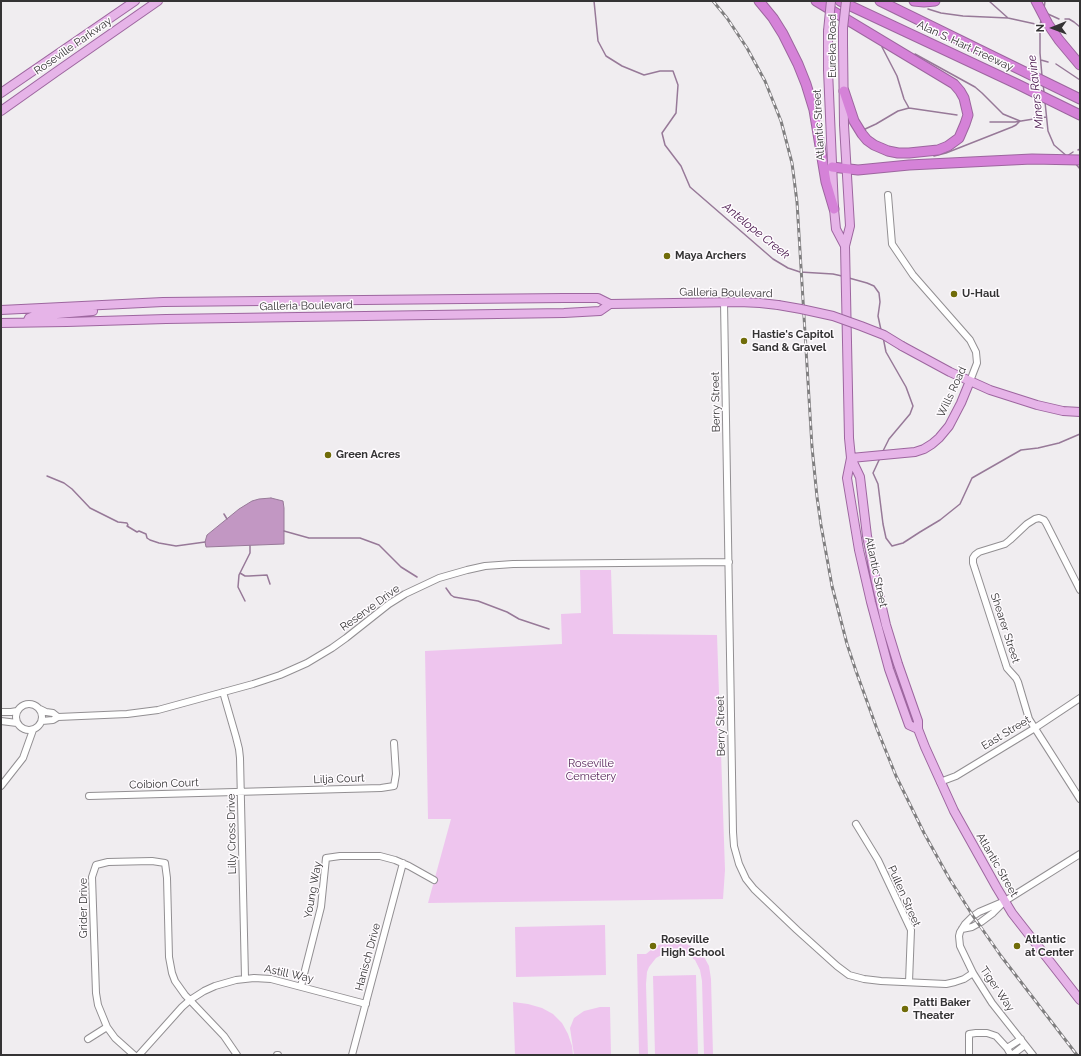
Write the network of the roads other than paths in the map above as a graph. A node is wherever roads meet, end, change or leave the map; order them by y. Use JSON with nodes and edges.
{"nodes":[{"id":1,"x":135,"y":1,"type":"edge"},
{"id":2,"x":158,"y":1,"type":"edge"},
{"id":3,"x":759,"y":1,"type":"edge"},
{"id":4,"x":816,"y":1,"type":"edge"},
{"id":5,"x":831,"y":1,"type":"edge"},
{"id":6,"x":840,"y":1,"type":"edge"},
{"id":7,"x":846,"y":1,"type":"edge"},
{"id":8,"x":880,"y":1,"type":"edge"},
{"id":9,"x":914,"y":1,"type":"edge"},
{"id":10,"x":935,"y":1,"type":"edge"},
{"id":11,"x":1036,"y":1,"type":"edge"},
{"id":12,"x":1080,"y":65,"type":"edge"},
{"id":13,"x":844,"y":91,"type":"junction"},
{"id":14,"x":1,"y":93,"type":"edge"},
{"id":15,"x":1076,"y":97,"type":"edge"},
{"id":16,"x":1,"y":111,"type":"edge"},
{"id":17,"x":1076,"y":113,"type":"edge"},
{"id":18,"x":1080,"y":160,"type":"edge"},
{"id":19,"x":832,"y":167,"type":"junction"},
{"id":20,"x":847,"y":169,"type":"junction"},
{"id":21,"x":888,"y":195,"type":"dead end"},
{"id":22,"x":834,"y":209,"type":"junction"},
{"id":23,"x":844,"y":246,"type":"junction"},
{"id":24,"x":724,"y":302,"type":"junction"},
{"id":25,"x":610,"y":304,"type":"junction"},
{"id":26,"x":105,"y":305,"type":"junction"},
{"id":27,"x":1,"y":310,"type":"edge"},
{"id":28,"x":27,"y":322,"type":"junction"},
{"id":29,"x":1,"y":323,"type":"edge"},
{"id":30,"x":970,"y":381,"type":"junction"},
{"id":31,"x":1080,"y":412,"type":"edge"},
{"id":32,"x":851,"y":458,"type":"junction"},
{"id":33,"x":729,"y":562,"type":"junction"},
{"id":34,"x":1080,"y":590,"type":"edge"},
{"id":35,"x":869,"y":594,"type":"junction"},
{"id":36,"x":898,"y":664,"type":"junction"},
{"id":37,"x":223,"y":692,"type":"junction"},
{"id":38,"x":1080,"y":698,"type":"edge"},
{"id":39,"x":40,"y":709,"type":"junction"},
{"id":40,"x":17,"y":711,"type":"junction"},
{"id":41,"x":1,"y":712,"type":"edge"},
{"id":42,"x":58,"y":717,"type":"junction"},
{"id":43,"x":1,"y":720,"type":"edge"},
{"id":44,"x":42,"y":721,"type":"junction"},
{"id":45,"x":17,"y":723,"type":"junction"},
{"id":46,"x":1035,"y":728,"type":"junction"},
{"id":47,"x":918,"y":729,"type":"junction"},
{"id":48,"x":25,"y":730,"type":"junction"},
{"id":49,"x":33,"y":730,"type":"junction"},
{"id":50,"x":28,"y":742,"type":"junction"},
{"id":51,"x":394,"y":743,"type":"dead end"},
{"id":52,"x":940,"y":782,"type":"junction"},
{"id":53,"x":1,"y":786,"type":"edge"},
{"id":54,"x":241,"y":792,"type":"junction"},
{"id":55,"x":89,"y":796,"type":"dead end"},
{"id":56,"x":1080,"y":799,"type":"edge"},
{"id":57,"x":856,"y":824,"type":"dead end"},
{"id":58,"x":1080,"y":854,"type":"edge"},
{"id":59,"x":403,"y":863,"type":"junction"},
{"id":60,"x":434,"y":880,"type":"dead end"},
{"id":61,"x":1005,"y":901,"type":"junction"},
{"id":62,"x":973,"y":973,"type":"junction"},
{"id":63,"x":245,"y":978,"type":"junction"},
{"id":64,"x":909,"y":982,"type":"junction"},
{"id":65,"x":301,"y":986,"type":"junction"},
{"id":66,"x":190,"y":1000,"type":"junction"},
{"id":67,"x":1080,"y":1000,"type":"edge"},
{"id":68,"x":366,"y":1004,"type":"junction"},
{"id":69,"x":107,"y":1027,"type":"junction"},
{"id":70,"x":88,"y":1039,"type":"dead end"},
{"id":71,"x":1021,"y":1039,"type":"junction"},
{"id":72,"x":1026,"y":1045,"type":"junction"},
{"id":73,"x":1007,"y":1048,"type":"junction"},
{"id":74,"x":134,"y":1055,"type":"edge"},
{"id":75,"x":139,"y":1055,"type":"edge"},
{"id":76,"x":237,"y":1055,"type":"edge"},
{"id":77,"x":352,"y":1055,"type":"edge"},
{"id":78,"x":969,"y":1055,"type":"edge"},
{"id":79,"x":1011,"y":1055,"type":"edge"},
{"id":80,"x":1033,"y":1055,"type":"edge"}],
"edges":[{"from":1,"to":14,"type":"main road","name":"Roseville Parkway"},
{"from":2,"to":16,"type":"main road","name":"Roseville Parkway"},
{"from":3,"to":22,"type":"highway"},
{"from":4,"to":13,"type":"highway"},
{"from":5,"to":19,"type":"main road","name":"Atlantic Street","bridge":true},
{"from":6,"to":17,"type":"highway","name":"Alan S. Hart Freeway"},
{"from":7,"to":13,"type":"main road","name":"Eureka Road","bridge":true},
{"from":8,"to":15,"type":"highway","name":"Alan S. Hart Freeway"},
{"from":9,"to":10,"type":"highway"},
{"from":11,"to":12,"type":"highway"},
{"from":13,"to":20,"type":"main road","name":"Atlantic Street"},
{"from":18,"to":20,"type":"highway"},
{"from":19,"to":20,"type":"highway"},
{"from":19,"to":22,"type":"main road","name":"Atlantic Street"},
{"from":20,"to":23,"type":"main road","name":"Atlantic Street"},
{"from":21,"to":30,"type":"street","name":"Wills Road"},
{"from":22,"to":23,"type":"main road","name":"Atlantic Street"},
{"from":23,"to":32,"type":"main road","name":"Atlantic Street"},
{"from":24,"to":25,"type":"main road","name":"Galleria Boulevard"},
{"from":24,"to":30,"type":"main road","name":"Galleria Boulevard","bridge":true},
{"from":24,"to":33,"type":"street","name":"Berry Street"},
{"from":25,"to":26,"type":"main road","name":"Galleria Boulevard"},
{"from":25,"to":28,"type":"main road","name":"Galleria Boulevard"},
{"from":26,"to":27,"type":"main road","name":"Galleria Boulevard"},
{"from":26,"to":28,"type":"main road"},
{"from":28,"to":29,"type":"main road","name":"Galleria Boulevard"},
{"from":30,"to":31,"type":"main road","name":"Galleria Boulevard"},
{"from":30,"to":32,"type":"main road","name":"Wills Road"},
{"from":32,"to":35,"type":"main road","name":"Atlantic Street"},
{"from":32,"to":36,"type":"main road","name":"Atlantic Street"},
{"from":33,"to":37,"type":"street","name":"Reserve Drive"},
{"from":33,"to":64,"type":"street","name":"Berry Street"},
{"from":34,"to":46,"type":"street","name":"Shearer Street"},
{"from":35,"to":36,"type":"main road"},
{"from":35,"to":47,"type":"main road","name":"Atlantic Street"},
{"from":36,"to":47,"type":"main road","name":"Atlantic Street"},
{"from":37,"to":42,"type":"street","name":"Reserve Drive"},
{"from":37,"to":54,"type":"street","name":"Lilly Cross Drive"},
{"from":38,"to":46,"type":"street","name":"East Street"},
{"from":39,"to":40,"type":"street"},
{"from":39,"to":42,"type":"street","name":"Reserve Drive"},
{"from":39,"to":44,"type":"street"},
{"from":40,"to":41,"type":"street"},
{"from":40,"to":45,"type":"street"},
{"from":42,"to":44,"type":"street","name":"Reserve Drive"},
{"from":43,"to":45,"type":"street"},
{"from":44,"to":49,"type":"street"},
{"from":45,"to":48,"type":"street"},
{"from":46,"to":52,"type":"street","name":"East Street"},
{"from":46,"to":56,"type":"street","name":"Shearer Street"},
{"from":47,"to":52,"type":"main road","name":"Atlantic Street"},
{"from":48,"to":49,"type":"street"},
{"from":48,"to":50,"type":"street"},
{"from":49,"to":50,"type":"street"},
{"from":50,"to":53,"type":"street"},
{"from":51,"to":54,"type":"street","name":"Lilja Court"},
{"from":52,"to":61,"type":"main road","name":"Atlantic Street"},
{"from":54,"to":55,"type":"street","name":"Coibion Court"},
{"from":54,"to":63,"type":"street","name":"Lilly Cross Drive"},
{"from":57,"to":64,"type":"street","name":"Pullen Street"},
{"from":58,"to":61,"type":"street","name":"Tiger Way"},
{"from":59,"to":60,"type":"street","name":"Young Way"},
{"from":59,"to":65,"type":"street","name":"Young Way"},
{"from":59,"to":68,"type":"street","name":"Hanisch Drive"},
{"from":61,"to":62,"type":"street","name":"Tiger Way"},
{"from":61,"to":67,"type":"main road","name":"Atlantic Street"},
{"from":62,"to":64,"type":"street","name":"Berry Street"},
{"from":62,"to":71,"type":"street","name":"Tiger Way"},
{"from":63,"to":65,"type":"street","name":"Astill Way"},
{"from":63,"to":66,"type":"street","name":"Astill Way"},
{"from":65,"to":68,"type":"street","name":"Astill Way"},
{"from":66,"to":69,"type":"street","name":"Grider Drive"},
{"from":66,"to":75,"type":"street","name":"Astill Way"},
{"from":66,"to":76,"type":"street"},
{"from":68,"to":77,"type":"street","name":"Hanisch Drive"},
{"from":69,"to":70,"type":"street"},
{"from":69,"to":74,"type":"street","name":"Grider Drive"},
{"from":71,"to":72,"type":"street","name":"Tiger Way"},
{"from":71,"to":73,"type":"street"},
{"from":72,"to":79,"type":"street"},
{"from":72,"to":80,"type":"street","name":"Tiger Way"},
{"from":73,"to":78,"type":"street"},
{"from":73,"to":79,"type":"street"}]}
